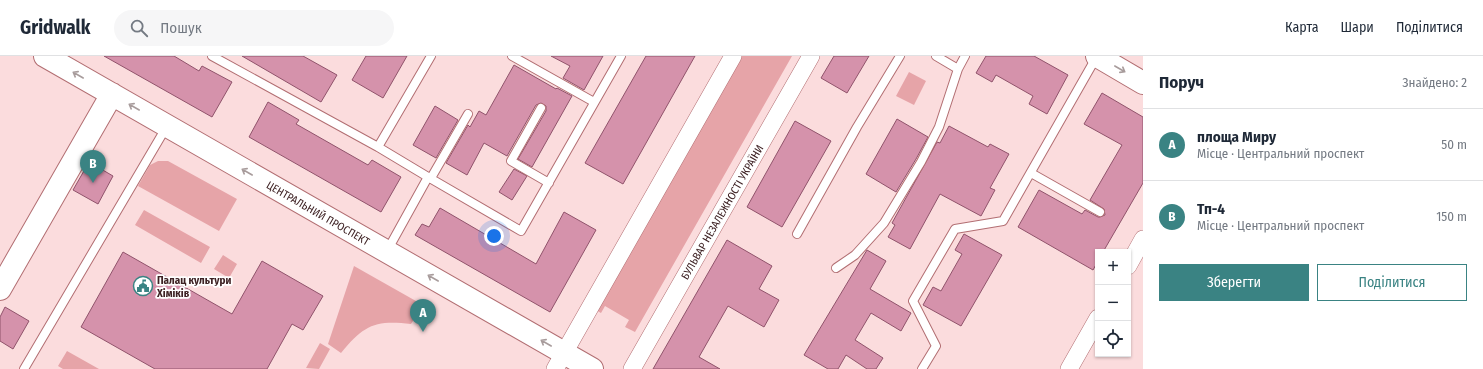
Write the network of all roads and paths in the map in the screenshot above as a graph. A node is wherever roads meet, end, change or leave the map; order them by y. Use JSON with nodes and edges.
{"nodes":[{"id":1,"x":45,"y":56,"type":"edge"},
{"id":2,"x":212,"y":56,"type":"edge"},
{"id":3,"x":431,"y":56,"type":"edge"},
{"id":4,"x":512,"y":56,"type":"edge"},
{"id":5,"x":621,"y":56,"type":"edge"},
{"id":6,"x":733,"y":56,"type":"edge"},
{"id":7,"x":812,"y":56,"type":"edge"},
{"id":8,"x":900,"y":56,"type":"edge"},
{"id":9,"x":936,"y":56,"type":"edge"},
{"id":10,"x":965,"y":56,"type":"edge"},
{"id":11,"x":1097,"y":56,"type":"edge"},
{"id":12,"x":958,"y":69,"type":"junction"},
{"id":13,"x":1143,"y":82,"type":"edge"},
{"id":14,"x":112,"y":94,"type":"junction"},
{"id":15,"x":594,"y":102,"type":"junction"},
{"id":16,"x":540,"y":108,"type":"dead end"},
{"id":17,"x":468,"y":114,"type":"dead end"},
{"id":18,"x":167,"y":126,"type":"junction"},
{"id":19,"x":378,"y":147,"type":"junction"},
{"id":20,"x":1030,"y":173,"type":"junction"},
{"id":21,"x":430,"y":178,"type":"junction"},
{"id":22,"x":549,"y":183,"type":"junction"},
{"id":23,"x":1100,"y":212,"type":"dead end"},
{"id":24,"x":797,"y":234,"type":"dead end"},
{"id":25,"x":1143,"y":239,"type":"edge"},
{"id":26,"x":386,"y":252,"type":"junction"},
{"id":27,"x":1131,"y":261,"type":"edge"},
{"id":28,"x":836,"y":268,"type":"dead end"},
{"id":29,"x":0,"y":288,"type":"edge"},
{"id":30,"x":1096,"y":321,"type":"edge"},
{"id":31,"x":560,"y":361,"type":"edge"},
{"id":32,"x":24,"y":369,"type":"edge"},
{"id":33,"x":592,"y":369,"type":"edge"},
{"id":34,"x":632,"y":369,"type":"edge"},
{"id":35,"x":922,"y":369,"type":"edge"},
{"id":36,"x":1069,"y":369,"type":"edge"}],
"edges":[{"from":14,"to":1,"type":"street","name":"ЦЕНТРАЛЬНИЙ ПРОСПЕКТ","one_way":true},
{"from":2,"to":19,"type":"lane"},
{"from":3,"to":19,"type":"lane"},
{"from":4,"to":15,"type":"lane"},
{"from":5,"to":15,"type":"lane"},
{"from":6,"to":31,"type":"street"},
{"from":7,"to":34,"type":"street","name":"БУЛЬВАР НЕЗАЛЕЖНОСТІ УКРАЇНИ"},
{"from":8,"to":24,"type":"lane"},
{"from":9,"to":12,"type":"lane"},
{"from":10,"to":12,"type":"lane"},
{"from":11,"to":13,"type":"street","one_way":true},
{"from":11,"to":20,"type":"lane"},
{"from":12,"to":28,"type":"lane"},
{"from":18,"to":14,"type":"street","name":"ЦЕНТРАЛЬНИЙ ПРОСПЕКТ","one_way":true},
{"from":14,"to":29,"type":"street"},
{"from":15,"to":22,"type":"lane"},
{"from":16,"to":22,"type":"lane"},
{"from":17,"to":21,"type":"lane"},
{"from":26,"to":18,"type":"street","name":"ЦЕНТРАЛЬНИЙ ПРОСПЕКТ","one_way":true},
{"from":18,"to":32,"type":"lane"},
{"from":19,"to":21,"type":"lane"},
{"from":20,"to":23,"type":"lane"},
{"from":20,"to":35,"type":"lane"},
{"from":21,"to":22,"type":"lane"},
{"from":21,"to":26,"type":"lane"},
{"from":25,"to":27,"type":"street"},
{"from":31,"to":26,"type":"street","name":"ЦЕНТРАЛЬНИЙ ПРОСПЕКТ","one_way":true},
{"from":30,"to":36,"type":"street"},
{"from":31,"to":33,"type":"street","name":"ЦЕНТРАЛЬНИЙ ПРОСПЕКТ"}]}
